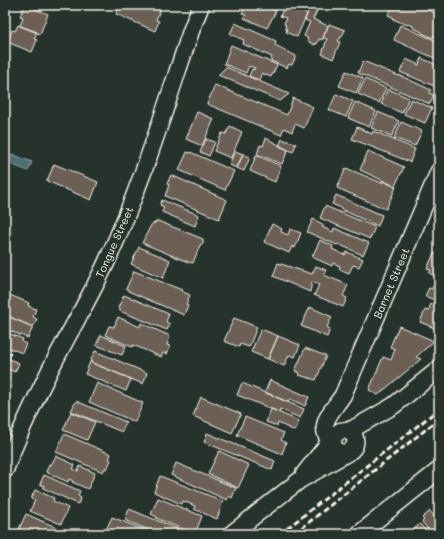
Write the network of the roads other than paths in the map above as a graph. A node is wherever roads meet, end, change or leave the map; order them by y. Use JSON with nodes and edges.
{"nodes":[{"id":1,"x":201,"y":5,"type":"edge"},
{"id":2,"x":439,"y":171,"type":"edge"},
{"id":3,"x":439,"y":369,"type":"edge"},
{"id":4,"x":343,"y":395,"type":"junction"},
{"id":5,"x":343,"y":441,"type":"junction"},
{"id":6,"x":5,"y":470,"type":"edge"},
{"id":7,"x":439,"y":470,"type":"edge"},
{"id":8,"x":300,"y":480,"type":"junction"},
{"id":9,"x":231,"y":534,"type":"edge"},
{"id":10,"x":359,"y":534,"type":"edge"}],
"edges":[{"from":1,"to":6,"type":"street","name":"Tongue Street"},
{"from":2,"to":4,"type":"street","name":"Barnet Street"},
{"from":3,"to":5,"type":"street"},
{"from":4,"to":5,"type":"street","name":"Barnet Street"},
{"from":4,"to":5,"type":"street","name":"Barnet Street"},
{"from":5,"to":8,"type":"street"},
{"from":5,"to":8,"type":"street"},
{"from":7,"to":10,"type":"street"},
{"from":8,"to":9,"type":"street"}]}
